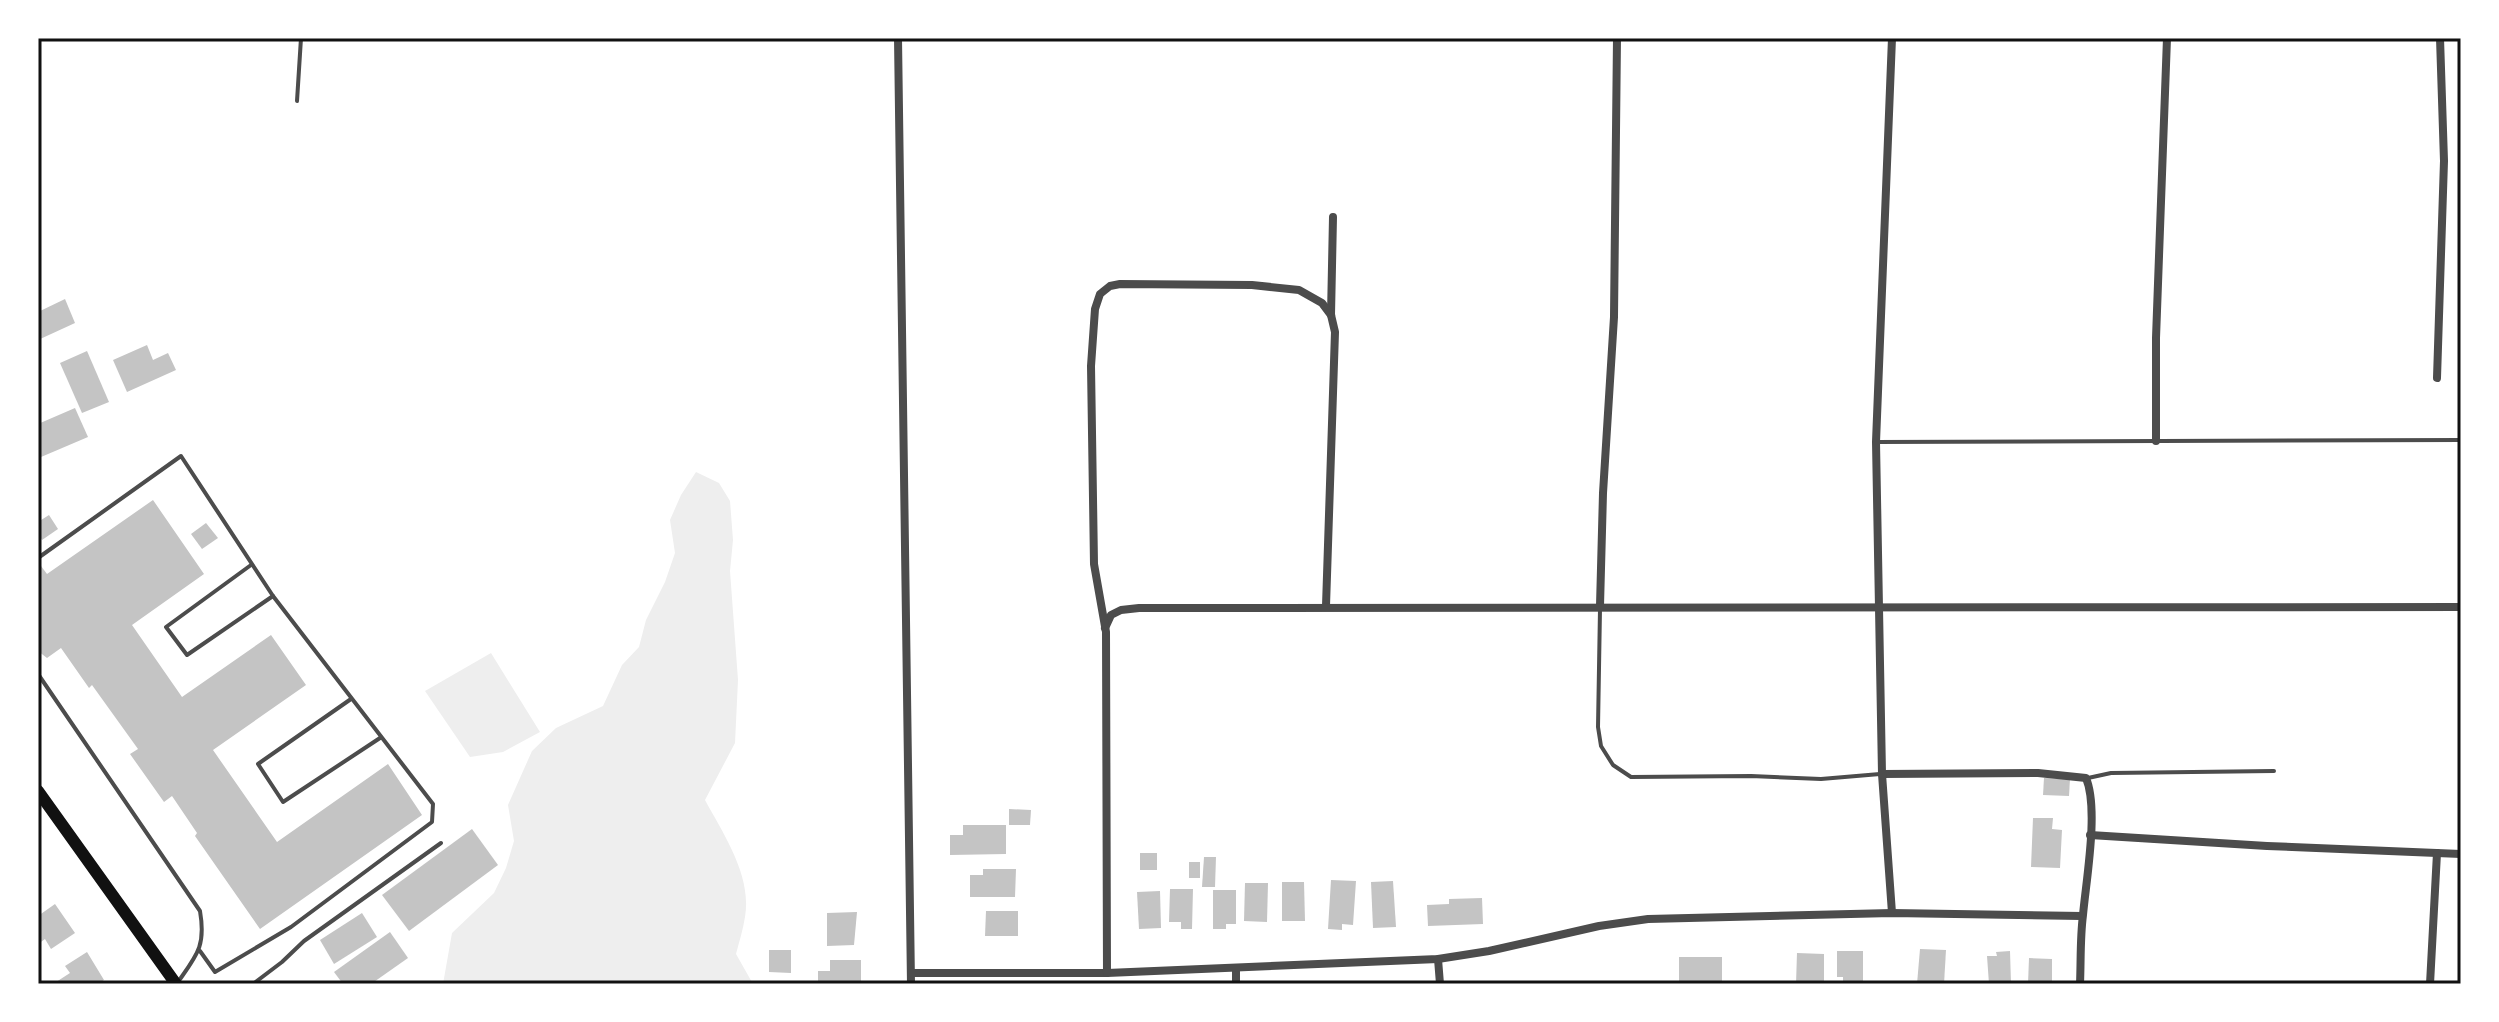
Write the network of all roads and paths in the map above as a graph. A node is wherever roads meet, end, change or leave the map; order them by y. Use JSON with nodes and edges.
{"nodes":[{"id":1,"x":301,"y":38,"type":"edge"},
{"id":2,"x":898,"y":38,"type":"edge"},
{"id":3,"x":1617,"y":38,"type":"edge"},
{"id":4,"x":1892,"y":38,"type":"edge"},
{"id":5,"x":2167,"y":38,"type":"edge"},
{"id":6,"x":2440,"y":38,"type":"edge"},
{"id":7,"x":297,"y":101,"type":"dead end"},
{"id":8,"x":1333,"y":217,"type":"dead end"},
{"id":9,"x":1331,"y":315,"type":"junction"},
{"id":10,"x":2437,"y":378,"type":"dead end"},
{"id":11,"x":2461,"y":440,"type":"edge"},
{"id":12,"x":2156,"y":441,"type":"junction"},
{"id":13,"x":1876,"y":442,"type":"junction"},
{"id":14,"x":38,"y":558,"type":"edge"},
{"id":15,"x":251,"y":565,"type":"junction"},
{"id":16,"x":273,"y":596,"type":"junction"},
{"id":17,"x":1326,"y":606,"type":"junction"},
{"id":18,"x":1600,"y":606,"type":"junction"},
{"id":19,"x":2461,"y":607,"type":"edge"},
{"id":20,"x":1879,"y":608,"type":"junction"},
{"id":21,"x":1105,"y":628,"type":"junction"},
{"id":22,"x":38,"y":674,"type":"edge"},
{"id":23,"x":351,"y":699,"type":"junction"},
{"id":24,"x":380,"y":738,"type":"junction"},
{"id":25,"x":2274,"y":771,"type":"dead end"},
{"id":26,"x":1882,"y":774,"type":"junction"},
{"id":27,"x":2086,"y":778,"type":"junction"},
{"id":28,"x":38,"y":791,"type":"edge"},
{"id":29,"x":2090,"y":835,"type":"junction"},
{"id":30,"x":441,"y":843,"type":"dead end"},
{"id":31,"x":2437,"y":853,"type":"junction"},
{"id":32,"x":2461,"y":854,"type":"edge"},
{"id":33,"x":1892,"y":913,"type":"junction"},
{"id":34,"x":2082,"y":916,"type":"junction"},
{"id":35,"x":200,"y":951,"type":"junction"},
{"id":36,"x":1438,"y":959,"type":"junction"},
{"id":37,"x":1236,"y":968,"type":"junction"},
{"id":38,"x":911,"y":973,"type":"junction"},
{"id":39,"x":1107,"y":973,"type":"junction"},
{"id":40,"x":176,"y":984,"type":"edge"},
{"id":41,"x":253,"y":984,"type":"edge"},
{"id":42,"x":911,"y":984,"type":"edge"},
{"id":43,"x":1236,"y":984,"type":"edge"},
{"id":44,"x":1440,"y":984,"type":"edge"},
{"id":45,"x":2080,"y":984,"type":"edge"},
{"id":46,"x":2430,"y":984,"type":"edge"}],
"edges":[{"from":1,"to":7,"type":"lane"},
{"from":2,"to":38,"type":"street"},
{"from":3,"to":18,"type":"street"},
{"from":4,"to":13,"type":"street"},
{"from":5,"to":12,"type":"street"},
{"from":6,"to":10,"type":"street"},
{"from":8,"to":9,"type":"street"},
{"from":9,"to":17,"type":"street"},
{"from":9,"to":21,"type":"street"},
{"from":11,"to":12,"type":"lane"},
{"from":12,"to":13,"type":"lane"},
{"from":13,"to":20,"type":"street"},
{"from":14,"to":15,"type":"lane"},
{"from":15,"to":16,"type":"lane"},
{"from":15,"to":16,"type":"lane"},
{"from":16,"to":23,"type":"lane"},
{"from":17,"to":18,"type":"street"},
{"from":17,"to":21,"type":"street"},
{"from":18,"to":20,"type":"street"},
{"from":18,"to":26,"type":"lane"},
{"from":19,"to":20,"type":"street"},
{"from":20,"to":26,"type":"street"},
{"from":21,"to":39,"type":"street"},
{"from":22,"to":35,"type":"lane"},
{"from":23,"to":24,"type":"lane"},
{"from":23,"to":24,"type":"lane"},
{"from":24,"to":35,"type":"lane"},
{"from":25,"to":27,"type":"lane"},
{"from":26,"to":27,"type":"street"},
{"from":26,"to":33,"type":"street"},
{"from":27,"to":29,"type":"street"},
{"from":28,"to":40,"type":"main road"},
{"from":29,"to":31,"type":"street"},
{"from":29,"to":34,"type":"street"},
{"from":30,"to":41,"type":"lane"},
{"from":31,"to":32,"type":"street"},
{"from":31,"to":46,"type":"street"},
{"from":33,"to":34,"type":"street"},
{"from":33,"to":36,"type":"street"},
{"from":34,"to":45,"type":"street"},
{"from":35,"to":40,"type":"lane"},
{"from":36,"to":37,"type":"street"},
{"from":36,"to":44,"type":"street"},
{"from":37,"to":39,"type":"street"},
{"from":37,"to":43,"type":"street"},
{"from":38,"to":39,"type":"street"},
{"from":38,"to":42,"type":"street"}]}
